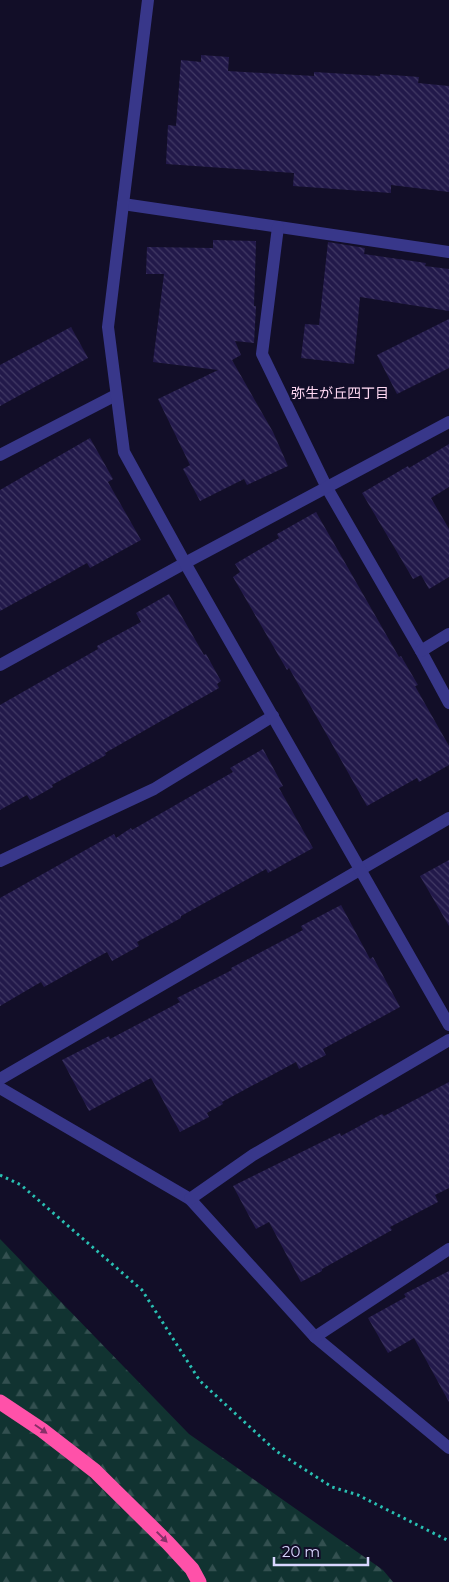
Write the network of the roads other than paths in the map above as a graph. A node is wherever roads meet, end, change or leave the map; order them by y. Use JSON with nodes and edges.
{"nodes":[{"id":1,"x":148,"y":0,"type":"edge"},
{"id":2,"x":123,"y":204,"type":"junction"},
{"id":3,"x":278,"y":227,"type":"junction"},
{"id":4,"x":449,"y":252,"type":"edge"},
{"id":5,"x":116,"y":395,"type":"junction"},
{"id":6,"x":449,"y":422,"type":"edge"},
{"id":7,"x":0,"y":455,"type":"edge"},
{"id":8,"x":327,"y":488,"type":"junction"},
{"id":9,"x":185,"y":563,"type":"junction"},
{"id":10,"x":449,"y":634,"type":"edge"},
{"id":11,"x":421,"y":651,"type":"junction"},
{"id":12,"x":0,"y":665,"type":"edge"},
{"id":13,"x":449,"y":702,"type":"edge"},
{"id":14,"x":273,"y":716,"type":"junction"},
{"id":15,"x":449,"y":818,"type":"edge"},
{"id":16,"x":0,"y":861,"type":"edge"},
{"id":17,"x":360,"y":870,"type":"junction"},
{"id":18,"x":449,"y":1025,"type":"edge"},
{"id":19,"x":449,"y":1040,"type":"edge"},
{"id":20,"x":0,"y":1079,"type":"edge"},
{"id":21,"x":0,"y":1088,"type":"edge"},
{"id":22,"x":190,"y":1199,"type":"junction"},
{"id":23,"x":449,"y":1249,"type":"edge"},
{"id":24,"x":315,"y":1337,"type":"junction"},
{"id":25,"x":0,"y":1402,"type":"edge"},
{"id":26,"x":449,"y":1448,"type":"edge"},
{"id":27,"x":199,"y":1582,"type":"edge"}],
"edges":[{"from":1,"to":2,"type":"street"},
{"from":2,"to":3,"type":"street"},
{"from":2,"to":5,"type":"street"},
{"from":3,"to":4,"type":"street"},
{"from":3,"to":8,"type":"street"},
{"from":5,"to":7,"type":"street"},
{"from":5,"to":9,"type":"street"},
{"from":6,"to":8,"type":"street"},
{"from":8,"to":9,"type":"street"},
{"from":8,"to":11,"type":"street"},
{"from":9,"to":12,"type":"street"},
{"from":9,"to":14,"type":"street"},
{"from":10,"to":11,"type":"street"},
{"from":11,"to":13,"type":"street"},
{"from":14,"to":16,"type":"street"},
{"from":14,"to":17,"type":"street"},
{"from":15,"to":17,"type":"street"},
{"from":17,"to":18,"type":"street"},
{"from":17,"to":20,"type":"street"},
{"from":19,"to":22,"type":"street"},
{"from":21,"to":22,"type":"street"},
{"from":22,"to":24,"type":"street"},
{"from":23,"to":24,"type":"street"},
{"from":24,"to":26,"type":"street"},
{"from":25,"to":27,"type":"highway","one_way":true}]}
